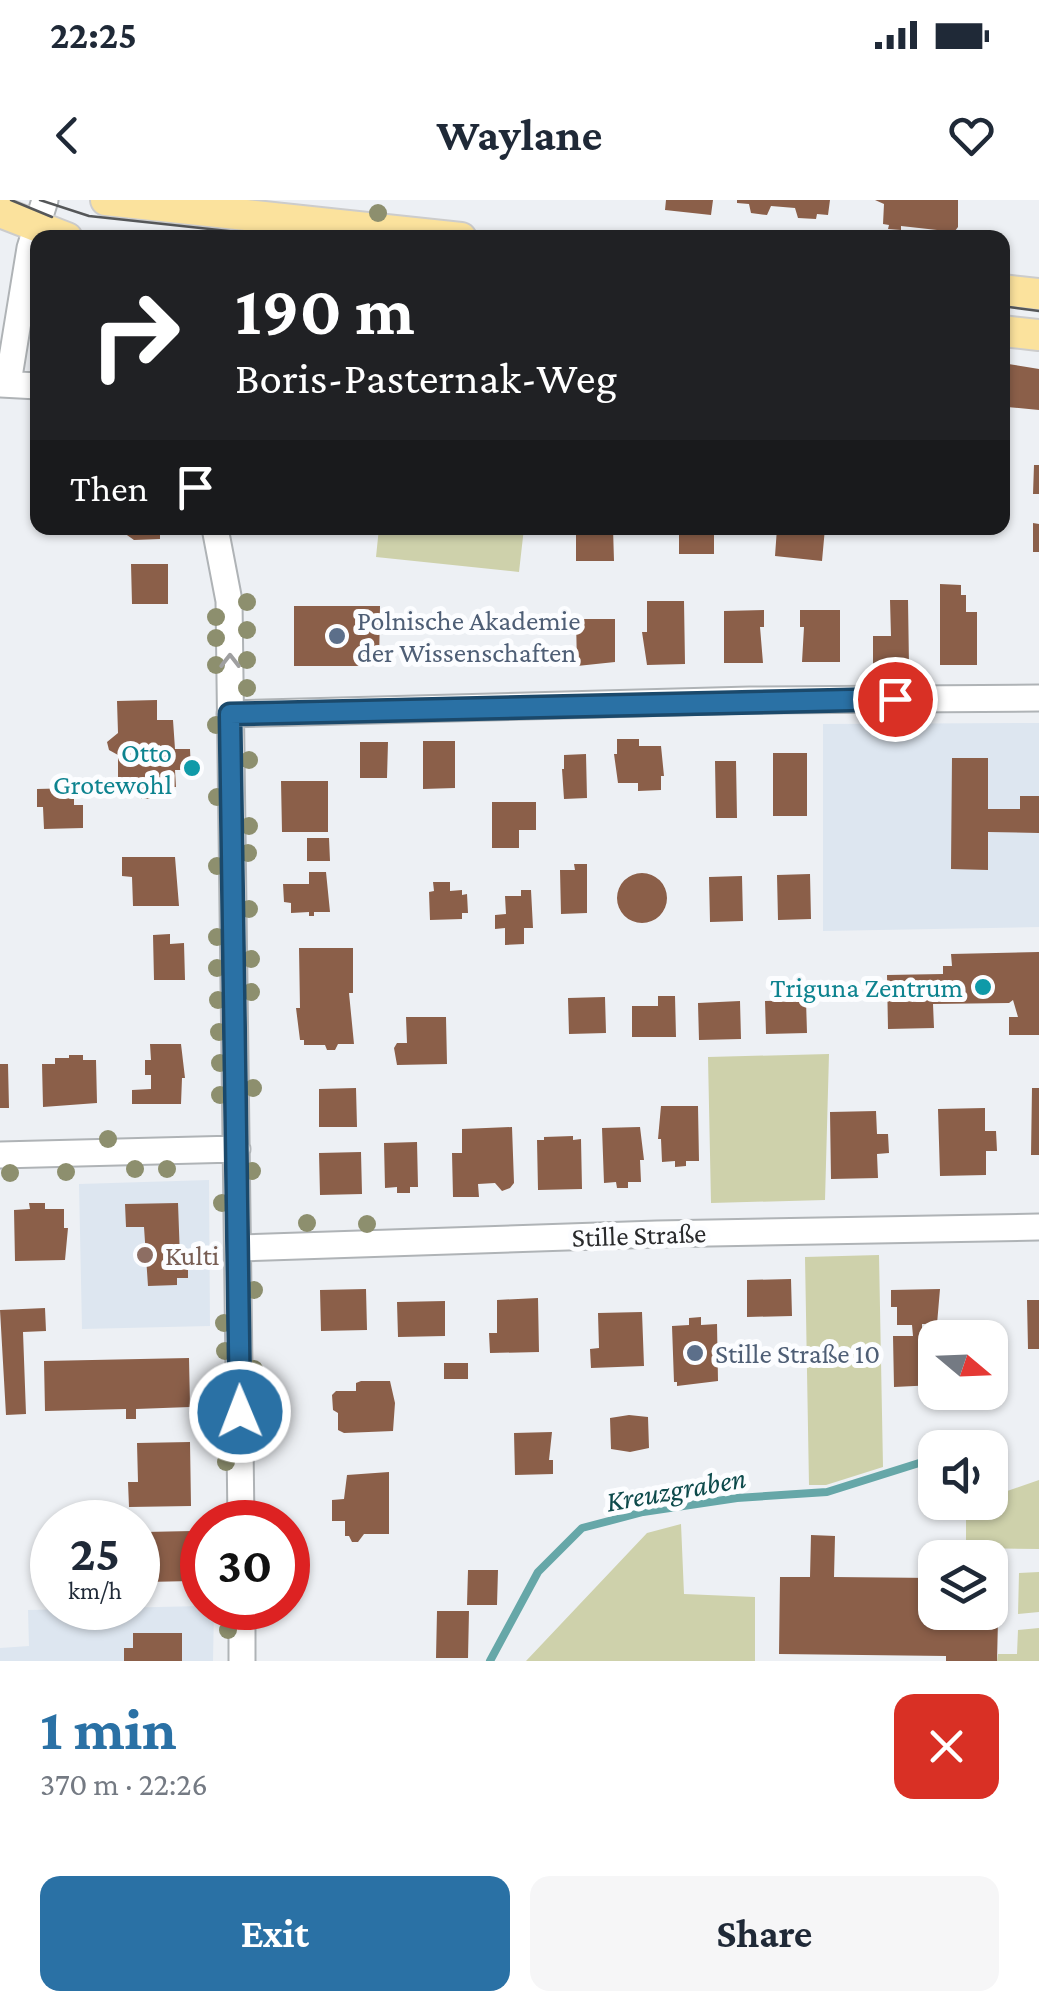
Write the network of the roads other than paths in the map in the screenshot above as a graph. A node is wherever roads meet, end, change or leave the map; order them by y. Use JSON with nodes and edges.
{"nodes":[{"id":1,"x":106,"y":200,"type":"edge"},
{"id":2,"x":0,"y":212,"type":"edge"},
{"id":3,"x":40,"y":214,"type":"edge"},
{"id":4,"x":385,"y":230,"type":"edge"},
{"id":5,"x":30,"y":261,"type":"edge"},
{"id":6,"x":1010,"y":291,"type":"edge"},
{"id":7,"x":1039,"y":294,"type":"edge"},
{"id":8,"x":1010,"y":331,"type":"edge"},
{"id":9,"x":1039,"y":335,"type":"edge"},
{"id":10,"x":4,"y":384,"type":"edge"},
{"id":11,"x":30,"y":386,"type":"edge"},
{"id":12,"x":216,"y":535,"type":"edge"},
{"id":13,"x":1039,"y":698,"type":"edge"},
{"id":14,"x":230,"y":714,"type":"junction"},
{"id":15,"x":237,"y":1149,"type":"junction"},
{"id":16,"x":0,"y":1155,"type":"edge"},
{"id":17,"x":1039,"y":1227,"type":"edge"},
{"id":18,"x":239,"y":1248,"type":"junction"},
{"id":19,"x":241,"y":1500,"type":"edge"},
{"id":20,"x":242,"y":1630,"type":"edge"},
{"id":21,"x":242,"y":1661,"type":"edge"}],
"edges":[{"from":1,"to":4,"type":"main road"},
{"from":2,"to":3,"type":"main road"},
{"from":5,"to":10,"type":"street"},
{"from":6,"to":7,"type":"main road"},
{"from":8,"to":9,"type":"main road"},
{"from":10,"to":11,"type":"street"},
{"from":14,"to":12,"type":"street","one_way":true},
{"from":13,"to":14,"type":"street"},
{"from":14,"to":15,"type":"street"},
{"from":15,"to":16,"type":"street"},
{"from":15,"to":18,"type":"street"},
{"from":17,"to":18,"type":"street","name":"Stille Straße"},
{"from":18,"to":19,"type":"street"},
{"from":20,"to":21,"type":"street"}]}
